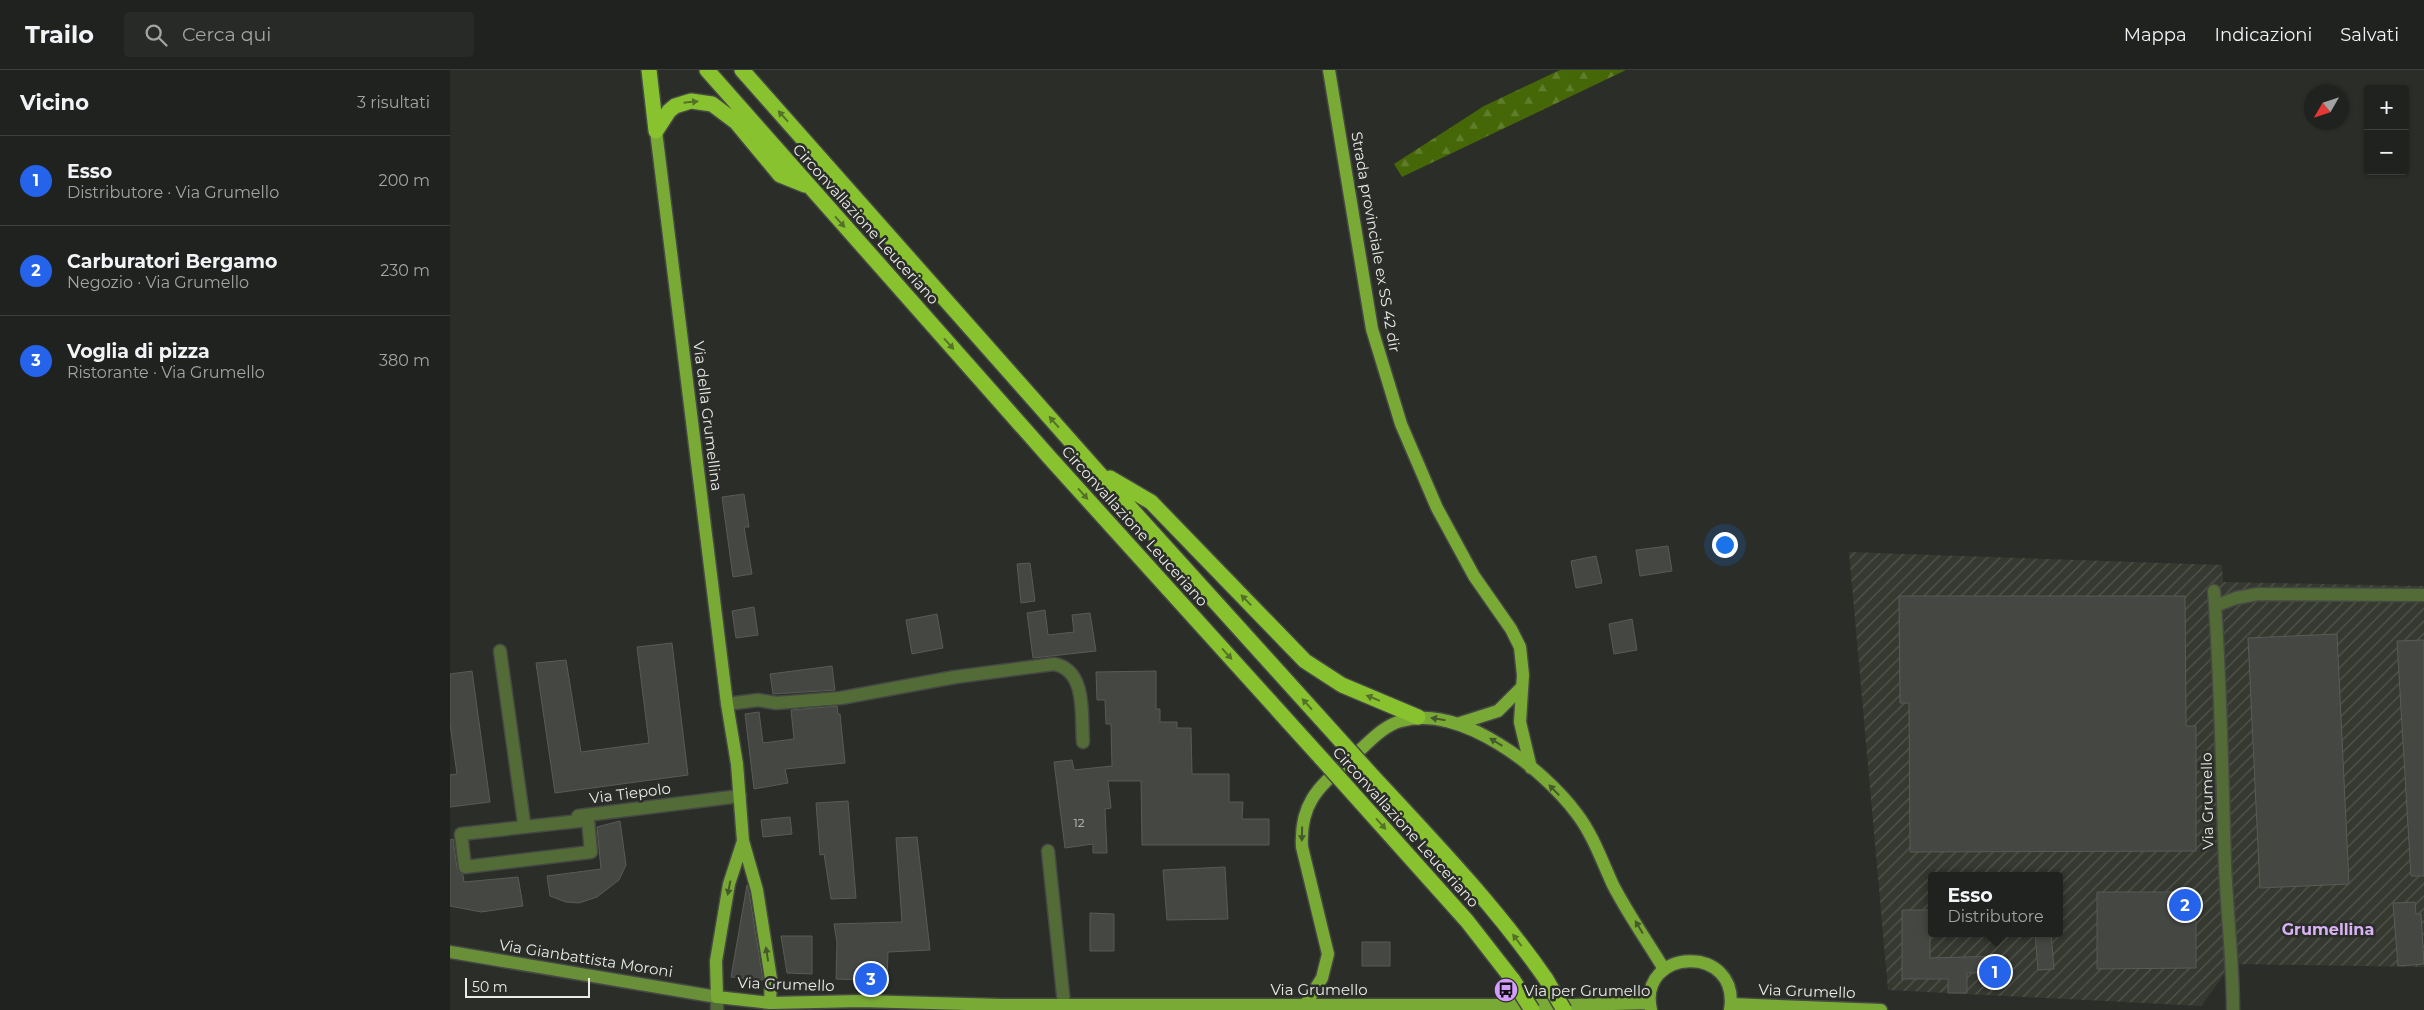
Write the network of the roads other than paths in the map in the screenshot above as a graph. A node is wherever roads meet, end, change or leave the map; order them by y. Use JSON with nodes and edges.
{"nodes":[{"id":1,"x":649,"y":70,"type":"edge"},
{"id":2,"x":707,"y":70,"type":"edge"},
{"id":3,"x":742,"y":70,"type":"edge"},
{"id":4,"x":1329,"y":70,"type":"edge"},
{"id":5,"x":656,"y":131,"type":"junction"},
{"id":6,"x":808,"y":186,"type":"junction"},
{"id":7,"x":1098,"y":471,"type":"junction"},
{"id":8,"x":2214,"y":591,"type":"dead end"},
{"id":9,"x":2424,"y":595,"type":"edge"},
{"id":10,"x":2215,"y":606,"type":"junction"},
{"id":11,"x":500,"y":651,"type":"dead end"},
{"id":12,"x":1522,"y":687,"type":"junction"},
{"id":13,"x":727,"y":704,"type":"junction"},
{"id":14,"x":1418,"y":717,"type":"junction"},
{"id":15,"x":1457,"y":724,"type":"junction"},
{"id":16,"x":1084,"y":742,"type":"dead end"},
{"id":17,"x":1531,"y":768,"type":"junction"},
{"id":18,"x":740,"y":796,"type":"junction"},
{"id":19,"x":524,"y":823,"type":"junction"},
{"id":20,"x":450,"y":833,"type":"edge"},
{"id":21,"x":743,"y":841,"type":"junction"},
{"id":22,"x":1048,"y":851,"type":"dead end"},
{"id":23,"x":465,"y":867,"type":"joint"},
{"id":24,"x":450,"y":952,"type":"edge"},
{"id":25,"x":1664,"y":969,"type":"junction"},
{"id":26,"x":717,"y":997,"type":"junction"},
{"id":27,"x":770,"y":1003,"type":"junction"},
{"id":28,"x":1064,"y":1004,"type":"junction"},
{"id":29,"x":1305,"y":1005,"type":"junction"},
{"id":30,"x":1650,"y":1007,"type":"edge"},
{"id":31,"x":1730,"y":1007,"type":"edge"},
{"id":32,"x":1003,"y":1008,"type":"edge"},
{"id":33,"x":1568,"y":1008,"type":"edge"},
{"id":34,"x":717,"y":1010,"type":"edge"},
{"id":35,"x":1532,"y":1010,"type":"edge"},
{"id":36,"x":1881,"y":1010,"type":"edge"},
{"id":37,"x":2233,"y":1010,"type":"edge"}],
"edges":[{"from":1,"to":5,"type":"highway"},
{"from":2,"to":6,"type":"highway","name":"Circonvallazione Leuceriano"},
{"from":7,"to":3,"type":"highway","name":"Circonvallazione Leuceriano","one_way":true},
{"from":4,"to":12,"type":"main road","name":"Strada provinciale ex SS 42 dir"},
{"from":5,"to":6,"type":"highway","one_way":true},
{"from":5,"to":13,"type":"main road","name":"Via della Grumellina"},
{"from":6,"to":35,"type":"highway","name":"Circonvallazione Leuceriano","one_way":true,"bridge":true},
{"from":14,"to":7,"type":"highway","one_way":true},
{"from":33,"to":7,"type":"highway","name":"Circonvallazione Leuceriano","one_way":true,"bridge":true},
{"from":8,"to":10,"type":"street","name":"Via Grumello"},
{"from":9,"to":10,"type":"street"},
{"from":10,"to":37,"type":"street","name":"Via Grumello"},
{"from":11,"to":19,"type":"street"},
{"from":12,"to":15,"type":"main road"},
{"from":12,"to":17,"type":"main road","name":"Strada provinciale ex SS 42 dir"},
{"from":13,"to":16,"type":"street"},
{"from":13,"to":18,"type":"main road","name":"Via della Grumellina"},
{"from":15,"to":14,"type":"main road","one_way":true},
{"from":14,"to":29,"type":"main road","one_way":true},
{"from":17,"to":15,"type":"main road","one_way":true},
{"from":25,"to":17,"type":"main road","one_way":true},
{"from":18,"to":19,"type":"street","name":"Via Tiepolo"},
{"from":18,"to":21,"type":"main road","name":"Via della Grumellina"},
{"from":19,"to":20,"type":"street","name":"Via Tiepolo"},
{"from":21,"to":26,"type":"main road","name":"Via della Grumellina","one_way":true},
{"from":27,"to":21,"type":"main road","name":"Via della Grumellina","one_way":true},
{"from":22,"to":28,"type":"street"},
{"from":23,"to":23,"type":"street"},
{"from":24,"to":26,"type":"main road","name":"Via Gianbattista Moroni"},
{"from":25,"to":30,"type":"main road"},
{"from":25,"to":31,"type":"main road"},
{"from":26,"to":27,"type":"main road","name":"Via Grumello"},
{"from":26,"to":34,"type":"street"},
{"from":27,"to":32,"type":"main road","name":"Via Grumello"},
{"from":28,"to":29,"type":"main road","name":"Via Grumello"},
{"from":28,"to":32,"type":"main road","name":"Via Grumello"},
{"from":29,"to":33,"type":"main road","name":"Via Grumello"},
{"from":30,"to":33,"type":"main road"},
{"from":31,"to":36,"type":"main road","name":"Via Grumello"}]}
